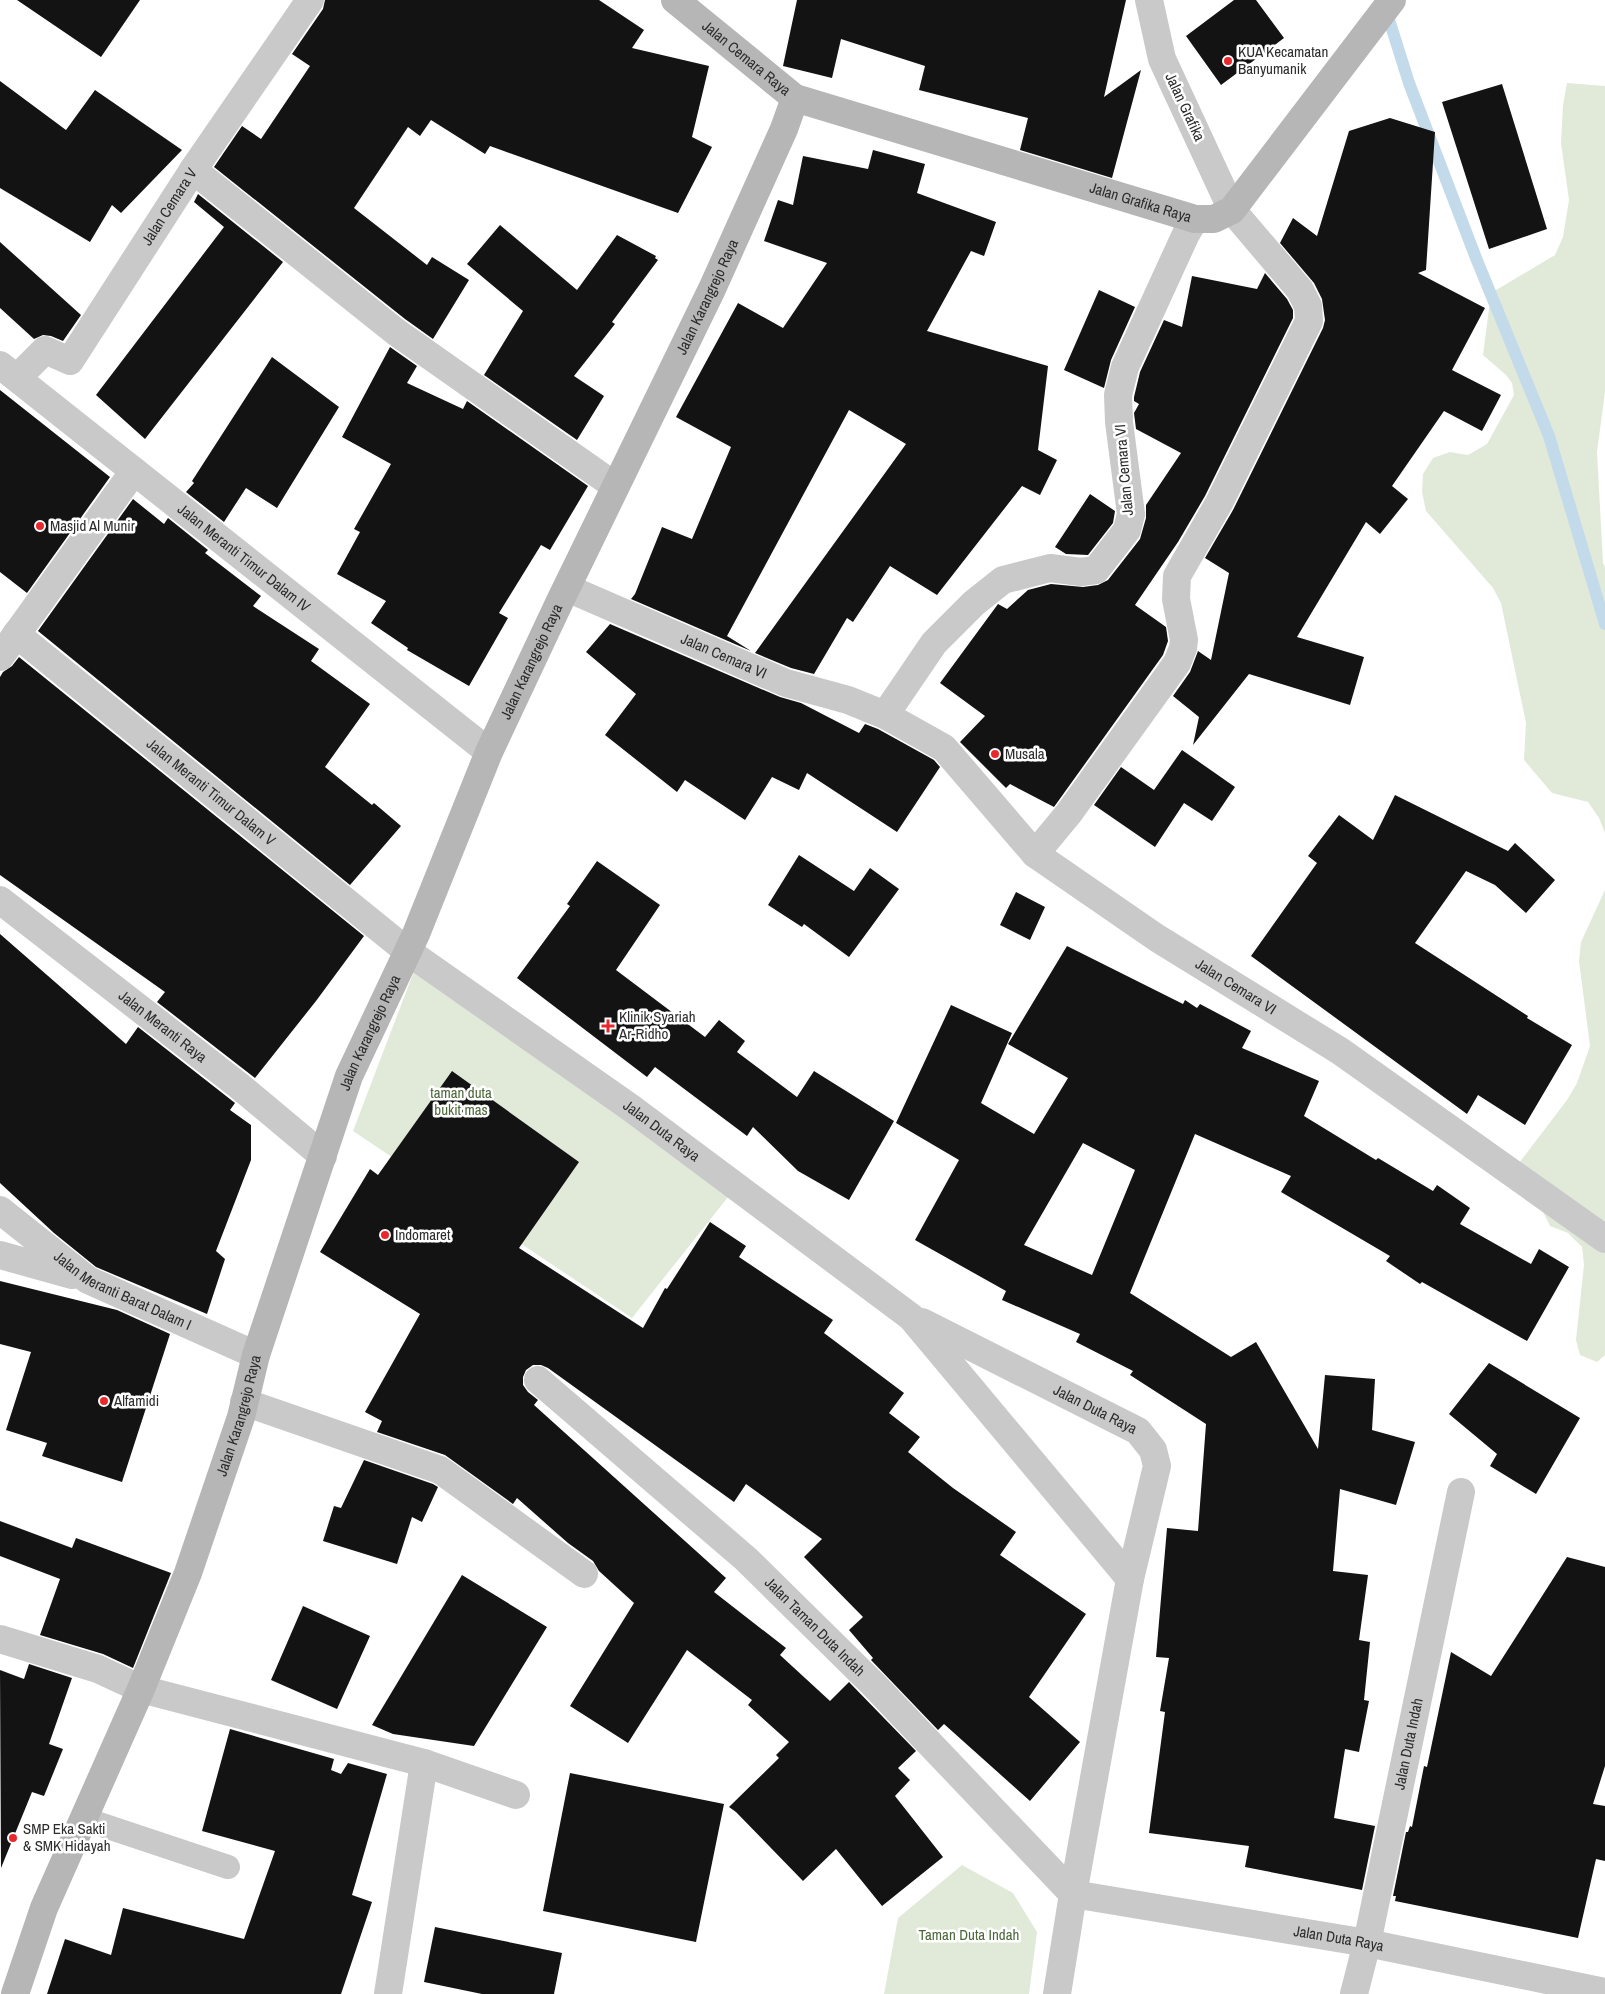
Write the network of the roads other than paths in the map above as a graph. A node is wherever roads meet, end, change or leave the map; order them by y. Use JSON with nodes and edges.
{"nodes":[{"id":1,"x":310,"y":0,"type":"edge"},
{"id":2,"x":675,"y":0,"type":"edge"},
{"id":3,"x":1149,"y":0,"type":"edge"},
{"id":4,"x":1392,"y":0,"type":"edge"},
{"id":5,"x":795,"y":98,"type":"junction"},
{"id":6,"x":193,"y":170,"type":"junction"},
{"id":7,"x":1232,"y":210,"type":"junction"},
{"id":8,"x":1195,"y":219,"type":"junction"},
{"id":9,"x":9,"y":371,"type":"edge"},
{"id":10,"x":134,"y":471,"type":"junction"},
{"id":11,"x":615,"y":486,"type":"junction"},
{"id":12,"x":566,"y":588,"type":"junction"},
{"id":13,"x":16,"y":634,"type":"junction"},
{"id":14,"x":0,"y":657,"type":"edge"},
{"id":15,"x":885,"y":715,"type":"junction"},
{"id":16,"x":489,"y":752,"type":"junction"},
{"id":17,"x":1035,"y":854,"type":"junction"},
{"id":18,"x":0,"y":900,"type":"edge"},
{"id":19,"x":407,"y":951,"type":"junction"},
{"id":20,"x":323,"y":1156,"type":"junction"},
{"id":21,"x":0,"y":1210,"type":"edge"},
{"id":22,"x":1605,"y":1240,"type":"edge"},
{"id":23,"x":0,"y":1255,"type":"edge"},
{"id":24,"x":88,"y":1280,"type":"junction"},
{"id":25,"x":911,"y":1317,"type":"junction"},
{"id":26,"x":256,"y":1355,"type":"junction"},
{"id":27,"x":538,"y":1380,"type":"dead end"},
{"id":28,"x":244,"y":1402,"type":"junction"},
{"id":29,"x":1461,"y":1492,"type":"dead end"},
{"id":30,"x":584,"y":1574,"type":"dead end"},
{"id":31,"x":1130,"y":1579,"type":"junction"},
{"id":32,"x":0,"y":1639,"type":"edge"},
{"id":33,"x":141,"y":1689,"type":"junction"},
{"id":34,"x":424,"y":1763,"type":"junction"},
{"id":35,"x":516,"y":1795,"type":"dead end"},
{"id":36,"x":84,"y":1819,"type":"junction"},
{"id":37,"x":228,"y":1867,"type":"dead end"},
{"id":38,"x":1073,"y":1894,"type":"junction"},
{"id":39,"x":1367,"y":1943,"type":"junction"},
{"id":40,"x":1605,"y":1992,"type":"edge"},
{"id":41,"x":15,"y":1994,"type":"edge"},
{"id":42,"x":388,"y":1994,"type":"edge"},
{"id":43,"x":1057,"y":1994,"type":"edge"},
{"id":44,"x":1354,"y":1994,"type":"edge"}],
"edges":[{"from":1,"to":6,"type":"street","name":"Jalan Cemara V"},
{"from":2,"to":5,"type":"main road","name":"Jalan Cemara Raya"},
{"from":3,"to":7,"type":"street","name":"Jalan Grafika"},
{"from":4,"to":7,"type":"main road"},
{"from":5,"to":8,"type":"main road","name":"Jalan Grafika Raya"},
{"from":5,"to":11,"type":"main road","name":"Jalan Karangrejo Raya"},
{"from":6,"to":9,"type":"street","name":"Jalan Cemara V"},
{"from":6,"to":11,"type":"street"},
{"from":7,"to":8,"type":"main road","name":"Jalan Grafika Raya"},
{"from":7,"to":17,"type":"street","name":"Jalan Grafika"},
{"from":8,"to":15,"type":"street","name":"Jalan Cemara VI"},
{"from":9,"to":10,"type":"street","name":"Jalan Meranti Timur Dalam IV"},
{"from":10,"to":13,"type":"street"},
{"from":10,"to":16,"type":"street","name":"Jalan Meranti Timur Dalam IV"},
{"from":11,"to":12,"type":"main road","name":"Jalan Karangrejo Raya"},
{"from":12,"to":15,"type":"street","name":"Jalan Cemara VI"},
{"from":12,"to":16,"type":"main road","name":"Jalan Karangrejo Raya"},
{"from":13,"to":14,"type":"street"},
{"from":13,"to":19,"type":"street","name":"Jalan Meranti Timur Dalam V"},
{"from":15,"to":17,"type":"street","name":"Jalan Cemara VI"},
{"from":16,"to":19,"type":"main road","name":"Jalan Karangrejo Raya"},
{"from":17,"to":22,"type":"street","name":"Jalan Cemara VI"},
{"from":18,"to":20,"type":"street","name":"Jalan Meranti Raya"},
{"from":19,"to":20,"type":"main road","name":"Jalan Karangrejo Raya"},
{"from":19,"to":25,"type":"street","name":"Jalan Duta Raya"},
{"from":20,"to":26,"type":"main road","name":"Jalan Karangrejo Raya"},
{"from":21,"to":24,"type":"street","name":"Jalan Meranti Barat Dalam I"},
{"from":23,"to":24,"type":"street"},
{"from":24,"to":26,"type":"street","name":"Jalan Meranti Barat Dalam I"},
{"from":25,"to":31,"type":"street","name":"Jalan Duta Raya"},
{"from":25,"to":31,"type":"street","name":"Jalan Duta Raya"},
{"from":26,"to":28,"type":"main road","name":"Jalan Karangrejo Raya"},
{"from":27,"to":38,"type":"street","name":"Jalan Taman Duta Indah"},
{"from":28,"to":30,"type":"street"},
{"from":28,"to":33,"type":"main road","name":"Jalan Karangrejo Raya"},
{"from":29,"to":39,"type":"street","name":"Jalan Duta Indah"},
{"from":31,"to":38,"type":"street","name":"Jalan Duta Raya"},
{"from":32,"to":33,"type":"street"},
{"from":33,"to":34,"type":"street"},
{"from":33,"to":36,"type":"main road","name":"Jalan Karangrejo Raya"},
{"from":34,"to":35,"type":"street"},
{"from":34,"to":42,"type":"street"},
{"from":36,"to":37,"type":"lane"},
{"from":36,"to":41,"type":"main road","name":"Jalan Karangrejo Raya"},
{"from":38,"to":39,"type":"street","name":"Jalan Duta Raya"},
{"from":38,"to":43,"type":"street","name":"Jalan Duta Raya"},
{"from":39,"to":40,"type":"street","name":"Jalan Duta Raya"},
{"from":39,"to":44,"type":"street","name":"Jalan Duta Indah"}]}
